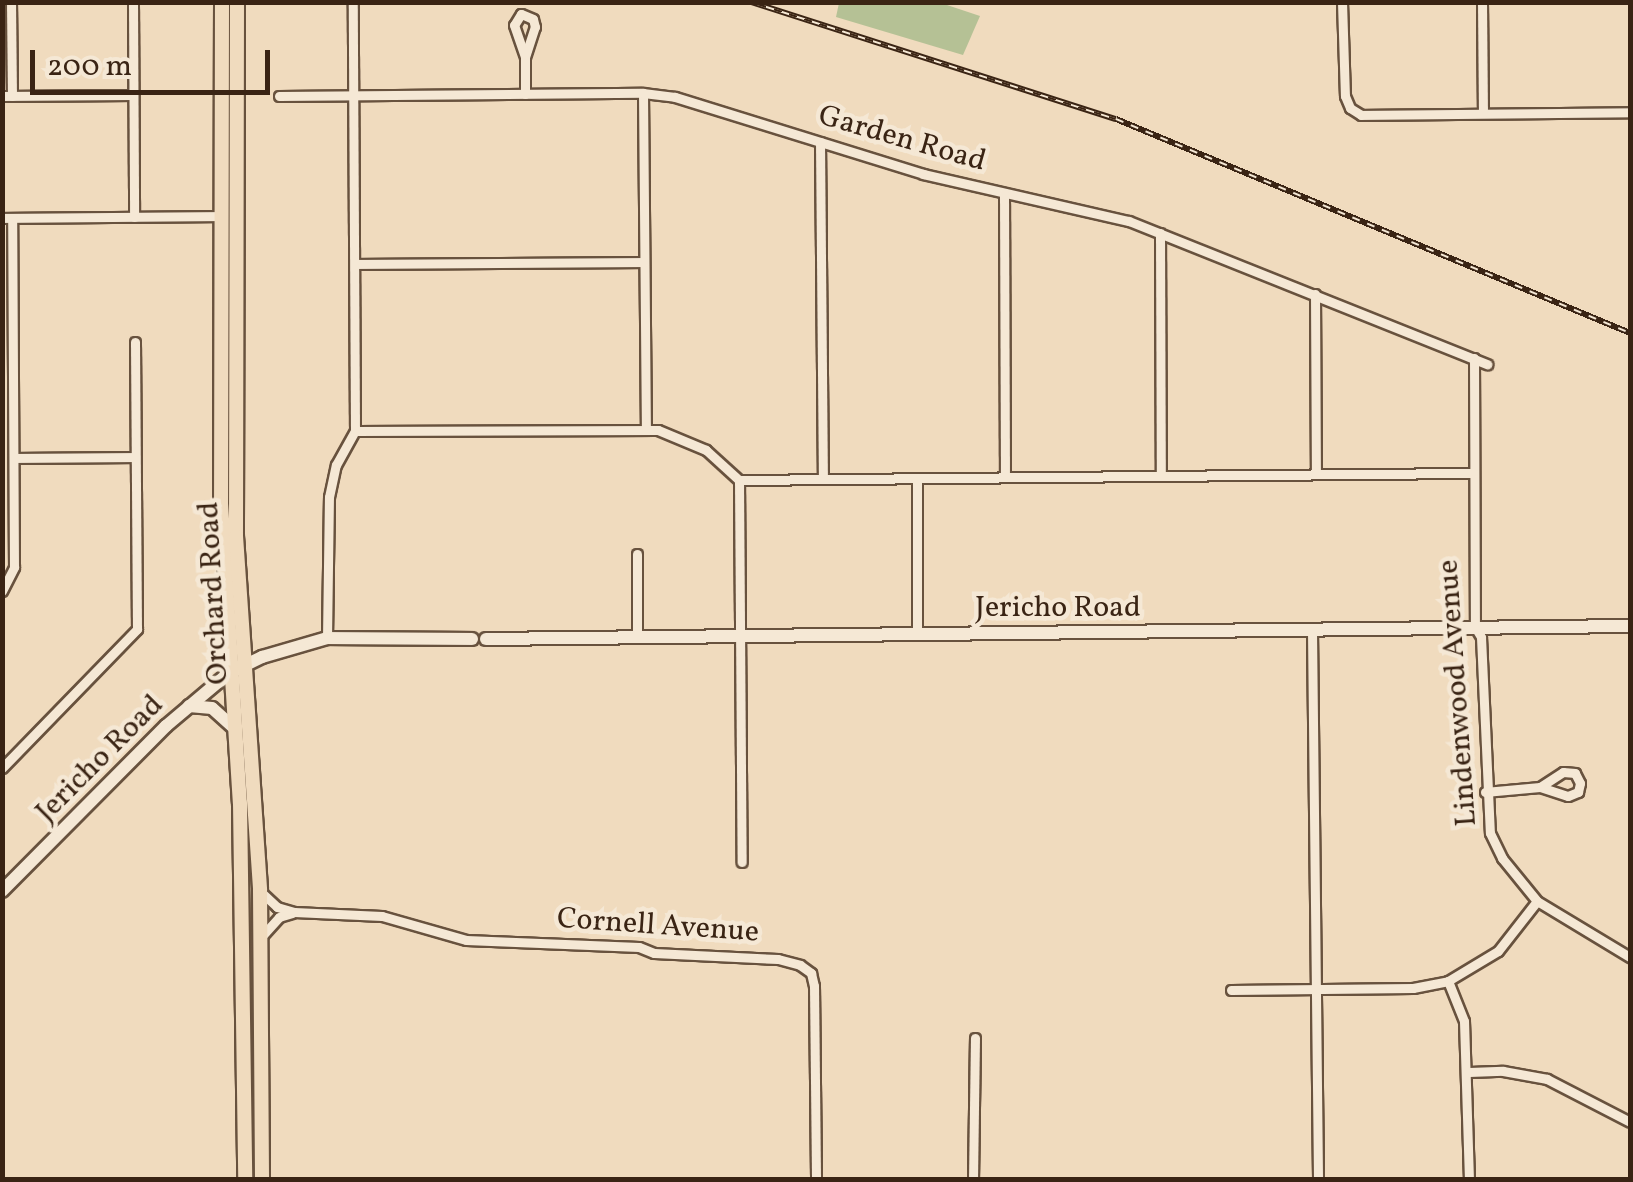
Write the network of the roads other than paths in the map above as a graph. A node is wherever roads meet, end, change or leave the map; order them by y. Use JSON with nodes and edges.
{"nodes":[{"id":1,"x":11,"y":2,"type":"edge"},
{"id":2,"x":132,"y":2,"type":"edge"},
{"id":3,"x":222,"y":2,"type":"edge"},
{"id":4,"x":237,"y":2,"type":"edge"},
{"id":5,"x":1342,"y":2,"type":"edge"},
{"id":6,"x":1482,"y":2,"type":"edge"},
{"id":7,"x":354,"y":4,"type":"edge"},
{"id":8,"x":525,"y":57,"type":"dead end"},
{"id":9,"x":643,"y":93,"type":"junction"},
{"id":10,"x":525,"y":94,"type":"junction"},
{"id":11,"x":133,"y":95,"type":"junction"},
{"id":12,"x":354,"y":95,"type":"junction"},
{"id":13,"x":7,"y":96,"type":"edge"},
{"id":14,"x":279,"y":96,"type":"dead end"},
{"id":15,"x":1630,"y":112,"type":"edge"},
{"id":16,"x":1483,"y":113,"type":"junction"},
{"id":17,"x":820,"y":142,"type":"junction"},
{"id":18,"x":1004,"y":193,"type":"junction"},
{"id":19,"x":222,"y":216,"type":"junction"},
{"id":20,"x":134,"y":217,"type":"junction"},
{"id":21,"x":7,"y":218,"type":"edge"},
{"id":22,"x":1160,"y":232,"type":"junction"},
{"id":23,"x":644,"y":262,"type":"junction"},
{"id":24,"x":356,"y":264,"type":"junction"},
{"id":25,"x":1314,"y":294,"type":"junction"},
{"id":26,"x":135,"y":342,"type":"dead end"},
{"id":27,"x":1474,"y":358,"type":"junction"},
{"id":28,"x":1488,"y":364,"type":"dead end"},
{"id":29,"x":646,"y":430,"type":"junction"},
{"id":30,"x":356,"y":431,"type":"junction"},
{"id":31,"x":136,"y":457,"type":"junction"},
{"id":32,"x":15,"y":458,"type":"junction"},
{"id":33,"x":1316,"y":473,"type":"junction"},
{"id":34,"x":1473,"y":473,"type":"junction"},
{"id":35,"x":1161,"y":475,"type":"junction"},
{"id":36,"x":1005,"y":476,"type":"junction"},
{"id":37,"x":823,"y":478,"type":"junction"},
{"id":38,"x":916,"y":478,"type":"junction"},
{"id":39,"x":740,"y":480,"type":"junction"},
{"id":40,"x":637,"y":554,"type":"dead end"},
{"id":41,"x":2,"y":591,"type":"edge"},
{"id":42,"x":1630,"y":626,"type":"edge"},
{"id":43,"x":1475,"y":627,"type":"junction"},
{"id":44,"x":1312,"y":631,"type":"junction"},
{"id":45,"x":917,"y":634,"type":"junction"},
{"id":46,"x":740,"y":636,"type":"junction"},
{"id":47,"x":328,"y":638,"type":"junction"},
{"id":48,"x":637,"y":638,"type":"junction"},
{"id":49,"x":245,"y":665,"type":"junction"},
{"id":50,"x":229,"y":672,"type":"junction"},
{"id":51,"x":189,"y":706,"type":"junction"},
{"id":52,"x":233,"y":728,"type":"junction"},
{"id":53,"x":2,"y":768,"type":"edge"},
{"id":54,"x":1540,"y":787,"type":"dead end"},
{"id":55,"x":1485,"y":792,"type":"junction"},
{"id":56,"x":742,"y":862,"type":"dead end"},
{"id":57,"x":3,"y":889,"type":"edge"},
{"id":58,"x":260,"y":890,"type":"junction"},
{"id":59,"x":1537,"y":901,"type":"junction"},
{"id":60,"x":294,"y":912,"type":"junction"},
{"id":61,"x":260,"y":939,"type":"junction"},
{"id":62,"x":1630,"y":957,"type":"edge"},
{"id":63,"x":1448,"y":981,"type":"junction"},
{"id":64,"x":1230,"y":990,"type":"dead end"},
{"id":65,"x":1316,"y":990,"type":"junction"},
{"id":66,"x":975,"y":1038,"type":"dead end"},
{"id":67,"x":1468,"y":1072,"type":"junction"},
{"id":68,"x":1630,"y":1122,"type":"edge"},
{"id":69,"x":245,"y":1180,"type":"edge"},
{"id":70,"x":262,"y":1180,"type":"edge"},
{"id":71,"x":816,"y":1180,"type":"edge"},
{"id":72,"x":973,"y":1180,"type":"edge"},
{"id":73,"x":1318,"y":1180,"type":"edge"},
{"id":74,"x":1469,"y":1180,"type":"edge"}],
"edges":[{"from":1,"to":13,"type":"street"},
{"from":2,"to":11,"type":"street"},
{"from":3,"to":19,"type":"main road","name":"Orchard Road"},
{"from":4,"to":49,"type":"main road","name":"Orchard Road"},
{"from":5,"to":16,"type":"street"},
{"from":6,"to":16,"type":"street"},
{"from":7,"to":12,"type":"street"},
{"from":8,"to":10,"type":"street"},
{"from":9,"to":10,"type":"street","name":"Garden Road"},
{"from":9,"to":17,"type":"street","name":"Garden Road"},
{"from":9,"to":23,"type":"street"},
{"from":10,"to":12,"type":"street","name":"Garden Road"},
{"from":11,"to":13,"type":"street"},
{"from":11,"to":20,"type":"street"},
{"from":12,"to":14,"type":"street","name":"Garden Road"},
{"from":12,"to":24,"type":"street"},
{"from":15,"to":16,"type":"street"},
{"from":17,"to":18,"type":"street","name":"Garden Road"},
{"from":17,"to":37,"type":"street"},
{"from":18,"to":22,"type":"street","name":"Garden Road"},
{"from":18,"to":36,"type":"street"},
{"from":19,"to":20,"type":"street"},
{"from":19,"to":50,"type":"main road","name":"Orchard Road"},
{"from":20,"to":21,"type":"street"},
{"from":21,"to":32,"type":"street"},
{"from":22,"to":25,"type":"street","name":"Garden Road"},
{"from":22,"to":35,"type":"street"},
{"from":23,"to":24,"type":"street"},
{"from":23,"to":29,"type":"street"},
{"from":24,"to":30,"type":"street"},
{"from":25,"to":27,"type":"street","name":"Garden Road"},
{"from":25,"to":33,"type":"street"},
{"from":26,"to":31,"type":"street"},
{"from":27,"to":28,"type":"street","name":"Garden Road"},
{"from":27,"to":34,"type":"street","name":"Lindenwood Avenue"},
{"from":29,"to":30,"type":"street"},
{"from":29,"to":39,"type":"street"},
{"from":30,"to":47,"type":"street"},
{"from":31,"to":32,"type":"street"},
{"from":31,"to":53,"type":"street"},
{"from":32,"to":41,"type":"street"},
{"from":33,"to":34,"type":"street"},
{"from":33,"to":35,"type":"street"},
{"from":34,"to":43,"type":"street","name":"Lindenwood Avenue"},
{"from":35,"to":36,"type":"street"},
{"from":36,"to":38,"type":"street"},
{"from":37,"to":38,"type":"street"},
{"from":37,"to":39,"type":"street"},
{"from":38,"to":45,"type":"street"},
{"from":39,"to":46,"type":"street"},
{"from":40,"to":48,"type":"street"},
{"from":42,"to":43,"type":"main road","name":"Jericho Road"},
{"from":43,"to":44,"type":"main road","name":"Jericho Road"},
{"from":43,"to":55,"type":"street","name":"Lindenwood Avenue"},
{"from":44,"to":45,"type":"main road","name":"Jericho Road"},
{"from":44,"to":65,"type":"street"},
{"from":45,"to":46,"type":"main road","name":"Jericho Road"},
{"from":46,"to":48,"type":"main road","name":"Jericho Road"},
{"from":46,"to":56,"type":"street"},
{"from":47,"to":48,"type":"main road","name":"Jericho Road"},
{"from":47,"to":49,"type":"main road","name":"Jericho Road"},
{"from":49,"to":50,"type":"main road","name":"Jericho Road"},
{"from":49,"to":58,"type":"main road","name":"Orchard Road"},
{"from":50,"to":51,"type":"main road","name":"Jericho Road"},
{"from":50,"to":52,"type":"main road","name":"Orchard Road"},
{"from":51,"to":52,"type":"main road"},
{"from":51,"to":57,"type":"main road","name":"Jericho Road"},
{"from":52,"to":69,"type":"main road","name":"Orchard Road"},
{"from":54,"to":55,"type":"street"},
{"from":55,"to":59,"type":"street","name":"Lindenwood Avenue"},
{"from":58,"to":60,"type":"street"},
{"from":58,"to":61,"type":"main road","name":"Orchard Road"},
{"from":59,"to":62,"type":"street","name":"Lindenwood Avenue"},
{"from":59,"to":63,"type":"street"},
{"from":60,"to":61,"type":"street"},
{"from":60,"to":71,"type":"street","name":"Cornell Avenue"},
{"from":61,"to":70,"type":"main road","name":"Orchard Road"},
{"from":63,"to":65,"type":"street"},
{"from":63,"to":67,"type":"street"},
{"from":64,"to":65,"type":"street"},
{"from":65,"to":73,"type":"street"},
{"from":66,"to":72,"type":"street"},
{"from":67,"to":68,"type":"street"},
{"from":67,"to":74,"type":"street"}]}
